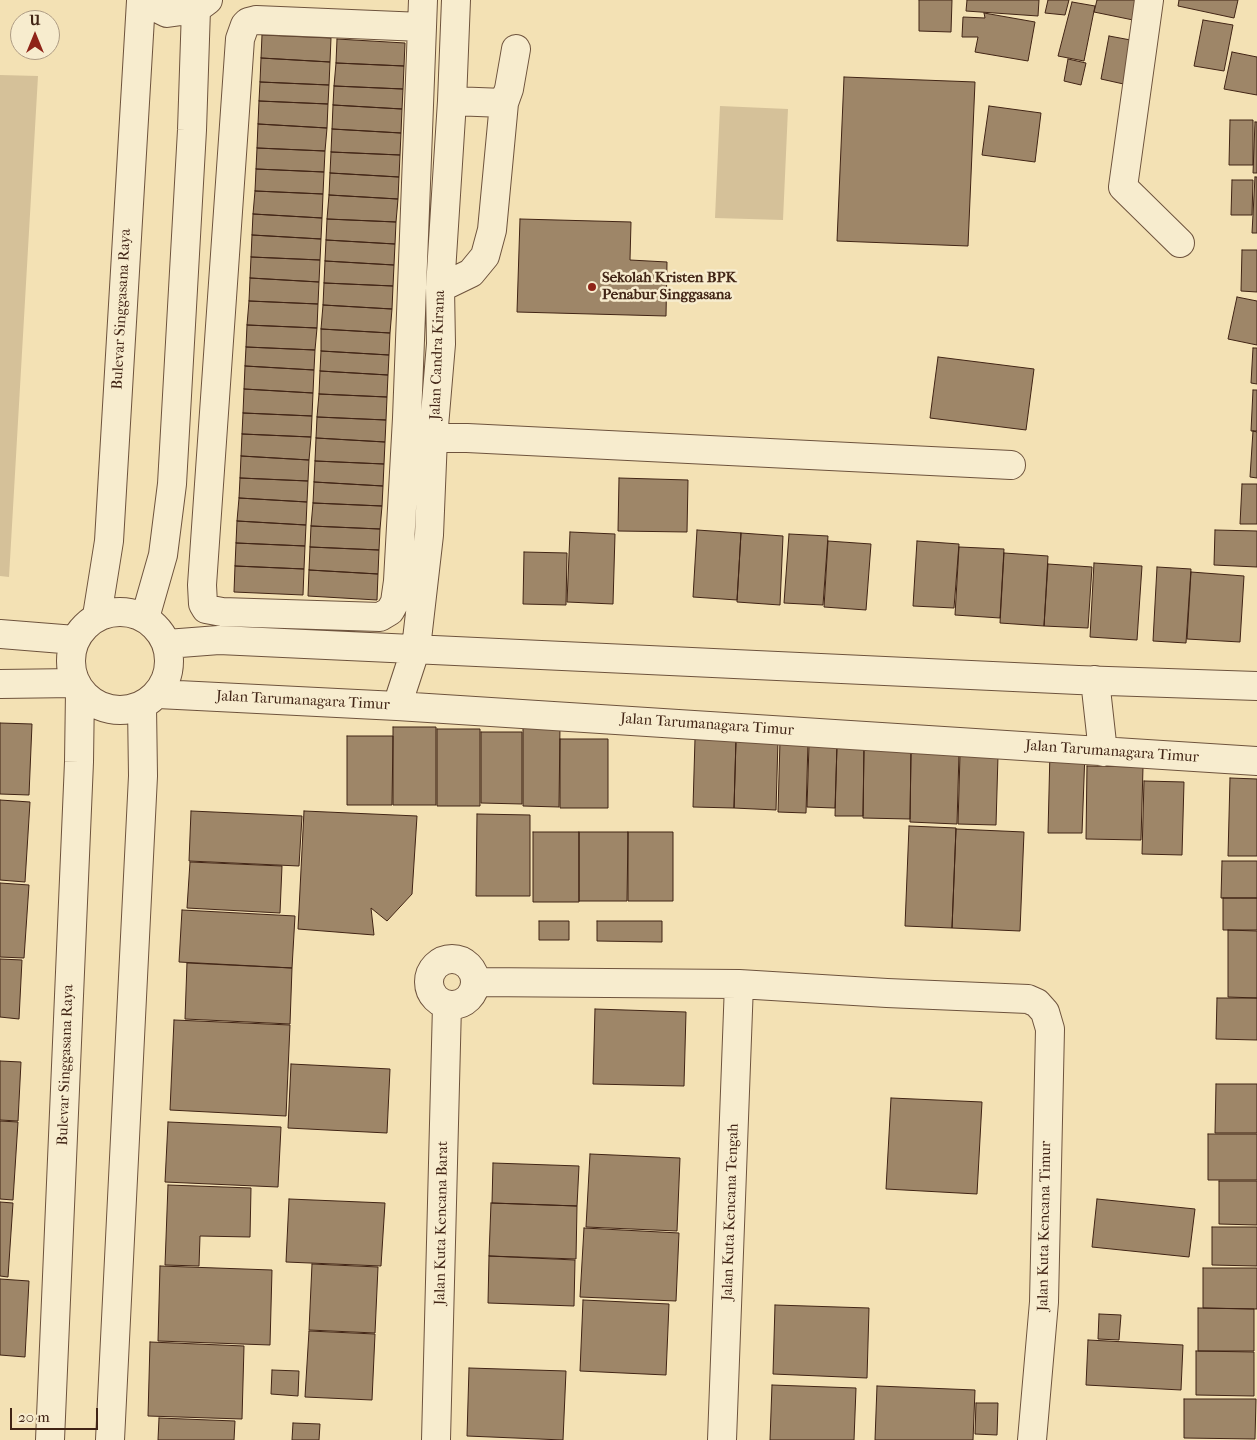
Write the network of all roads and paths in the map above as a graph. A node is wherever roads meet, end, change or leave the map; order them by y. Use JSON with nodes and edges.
{"nodes":[{"id":1,"x":141,"y":0,"type":"edge"},
{"id":2,"x":423,"y":0,"type":"edge"},
{"id":3,"x":456,"y":0,"type":"edge"},
{"id":4,"x":1149,"y":0,"type":"edge"},
{"id":5,"x":202,"y":4,"type":"edge"},
{"id":6,"x":257,"y":10,"type":"edge"},
{"id":7,"x":422,"y":27,"type":"junction"},
{"id":8,"x":516,"y":49,"type":"dead end"},
{"id":9,"x":452,"y":101,"type":"junction"},
{"id":10,"x":504,"y":102,"type":"junction"},
{"id":11,"x":1180,"y":243,"type":"dead end"},
{"id":12,"x":440,"y":288,"type":"junction"},
{"id":13,"x":434,"y":438,"type":"junction"},
{"id":14,"x":1011,"y":466,"type":"dead end"},
{"id":15,"x":222,"y":612,"type":"junction"},
{"id":16,"x":97,"y":616,"type":"junction"},
{"id":17,"x":380,"y":617,"type":"junction"},
{"id":18,"x":145,"y":618,"type":"junction"},
{"id":19,"x":0,"y":634,"type":"edge"},
{"id":20,"x":75,"y":640,"type":"junction"},
{"id":21,"x":219,"y":640,"type":"junction"},
{"id":22,"x":167,"y":644,"type":"junction"},
{"id":23,"x":377,"y":646,"type":"junction"},
{"id":24,"x":416,"y":648,"type":"junction"},
{"id":25,"x":1095,"y":680,"type":"junction"},
{"id":26,"x":0,"y":684,"type":"edge"},
{"id":27,"x":1257,"y":686,"type":"edge"},
{"id":28,"x":77,"y":687,"type":"junction"},
{"id":29,"x":150,"y":700,"type":"junction"},
{"id":30,"x":397,"y":706,"type":"junction"},
{"id":31,"x":1103,"y":752,"type":"junction"},
{"id":32,"x":1257,"y":761,"type":"edge"},
{"id":33,"x":476,"y":982,"type":"junction"},
{"id":34,"x":739,"y":984,"type":"junction"},
{"id":35,"x":447,"y":1006,"type":"junction"},
{"id":36,"x":50,"y":1440,"type":"edge"},
{"id":37,"x":110,"y":1440,"type":"edge"},
{"id":38,"x":436,"y":1440,"type":"edge"},
{"id":39,"x":722,"y":1440,"type":"edge"},
{"id":40,"x":1032,"y":1440,"type":"edge"}],
"edges":[{"from":1,"to":5,"type":"street"},
{"from":1,"to":16,"type":"street","name":"Bulevar Singgasana Raya"},
{"from":2,"to":7,"type":"street"},
{"from":3,"to":9,"type":"street","name":"Jalan Candra Kirana"},
{"from":4,"to":11,"type":"street"},
{"from":5,"to":18,"type":"street"},
{"from":6,"to":7,"type":"street"},
{"from":6,"to":15,"type":"street"},
{"from":7,"to":17,"type":"street"},
{"from":8,"to":10,"type":"street"},
{"from":9,"to":10,"type":"street"},
{"from":9,"to":12,"type":"street","name":"Jalan Candra Kirana"},
{"from":10,"to":12,"type":"street"},
{"from":12,"to":13,"type":"street","name":"Jalan Candra Kirana"},
{"from":13,"to":14,"type":"street"},
{"from":13,"to":24,"type":"street","name":"Jalan Candra Kirana"},
{"from":15,"to":17,"type":"street"},
{"from":15,"to":21,"type":"street"},
{"from":16,"to":18,"type":"street"},
{"from":16,"to":20,"type":"street"},
{"from":17,"to":23,"type":"street"},
{"from":18,"to":22,"type":"street"},
{"from":19,"to":20,"type":"street"},
{"from":20,"to":28,"type":"street"},
{"from":21,"to":22,"type":"street"},
{"from":21,"to":23,"type":"street"},
{"from":22,"to":29,"type":"street"},
{"from":23,"to":24,"type":"street"},
{"from":24,"to":25,"type":"street"},
{"from":24,"to":30,"type":"street","name":"Jalan Candra Kirana"},
{"from":25,"to":27,"type":"street"},
{"from":25,"to":31,"type":"street"},
{"from":26,"to":28,"type":"street"},
{"from":28,"to":29,"type":"street"},
{"from":28,"to":36,"type":"street","name":"Bulevar Singgasana Raya"},
{"from":29,"to":30,"type":"street","name":"Jalan Tarumanagara Timur"},
{"from":29,"to":37,"type":"street"},
{"from":30,"to":31,"type":"street","name":"Jalan Tarumanagara Timur"},
{"from":31,"to":32,"type":"street","name":"Jalan Tarumanagara Timur"},
{"from":33,"to":34,"type":"street"},
{"from":33,"to":35,"type":"street"},
{"from":33,"to":35,"type":"street"},
{"from":34,"to":39,"type":"street","name":"Jalan Kuta Kencana Tengah"},
{"from":34,"to":40,"type":"street","name":"Jalan Kuta Kencana Timur"},
{"from":35,"to":38,"type":"street","name":"Jalan Kuta Kencana Barat"}]}
